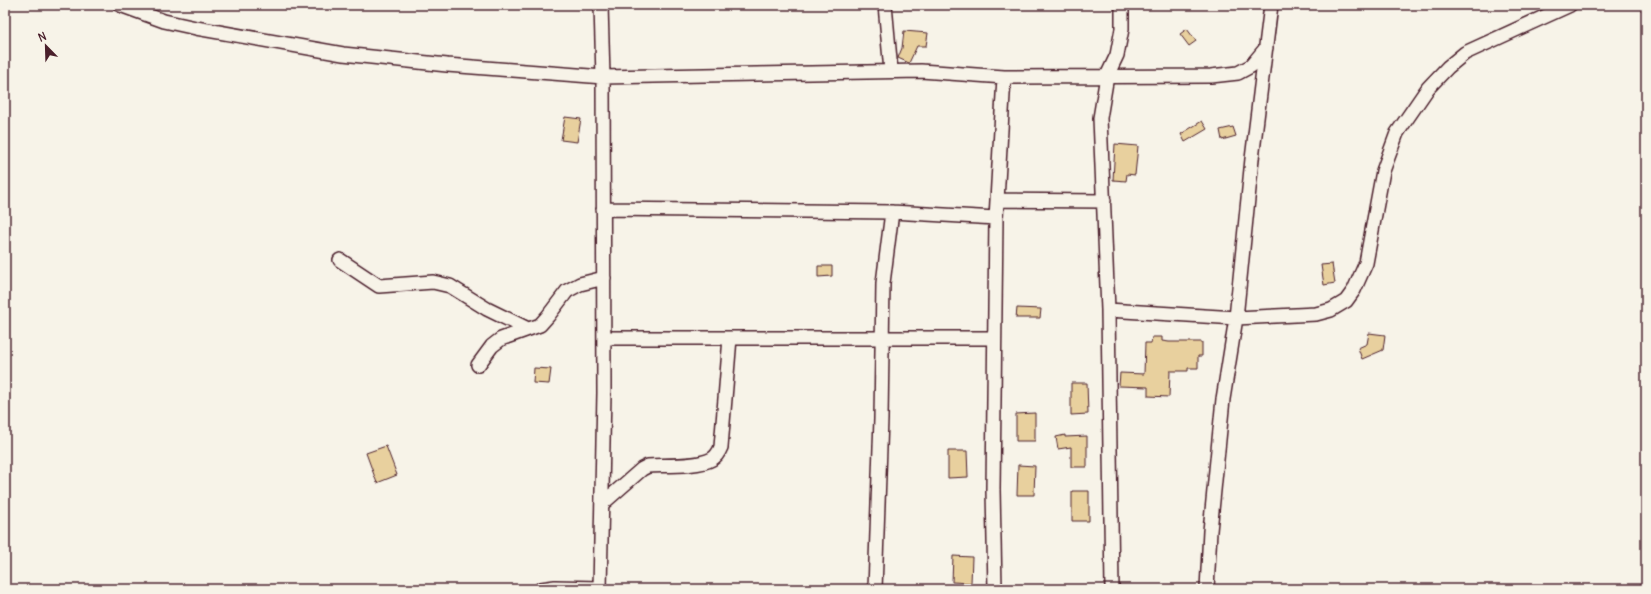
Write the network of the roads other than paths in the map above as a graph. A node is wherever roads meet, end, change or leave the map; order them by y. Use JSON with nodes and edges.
{"nodes":[{"id":1,"x":120,"y":5,"type":"edge"},
{"id":2,"x":601,"y":5,"type":"edge"},
{"id":3,"x":885,"y":5,"type":"edge"},
{"id":4,"x":1122,"y":5,"type":"edge"},
{"id":5,"x":1271,"y":5,"type":"edge"},
{"id":6,"x":1570,"y":5,"type":"edge"},
{"id":7,"x":1266,"y":48,"type":"junction"},
{"id":8,"x":891,"y":71,"type":"junction"},
{"id":9,"x":1108,"y":76,"type":"junction"},
{"id":10,"x":603,"y":77,"type":"junction"},
{"id":11,"x":1004,"y":77,"type":"junction"},
{"id":12,"x":997,"y":200,"type":"junction"},
{"id":13,"x":1104,"y":201,"type":"junction"},
{"id":14,"x":604,"y":209,"type":"junction"},
{"id":15,"x":892,"y":212,"type":"junction"},
{"id":16,"x":996,"y":218,"type":"junction"},
{"id":17,"x":340,"y":260,"type":"dead end"},
{"id":18,"x":604,"y":278,"type":"junction"},
{"id":19,"x":1108,"y":310,"type":"junction"},
{"id":20,"x":1236,"y":318,"type":"junction"},
{"id":21,"x":528,"y":329,"type":"junction"},
{"id":22,"x":604,"y":338,"type":"junction"},
{"id":23,"x":730,"y":338,"type":"junction"},
{"id":24,"x":883,"y":338,"type":"junction"},
{"id":25,"x":994,"y":338,"type":"junction"},
{"id":26,"x":478,"y":365,"type":"dead end"},
{"id":27,"x":602,"y":504,"type":"junction"},
{"id":28,"x":600,"y":588,"type":"edge"},
{"id":29,"x":541,"y":589,"type":"edge"},
{"id":30,"x":875,"y":589,"type":"edge"},
{"id":31,"x":995,"y":589,"type":"edge"},
{"id":32,"x":1112,"y":589,"type":"edge"},
{"id":33,"x":1207,"y":589,"type":"edge"}],
"edges":[{"from":1,"to":10,"type":"street"},
{"from":2,"to":10,"type":"street"},
{"from":3,"to":8,"type":"street"},
{"from":4,"to":9,"type":"street"},
{"from":5,"to":7,"type":"street"},
{"from":6,"to":20,"type":"street"},
{"from":7,"to":9,"type":"street"},
{"from":7,"to":20,"type":"street"},
{"from":8,"to":10,"type":"street"},
{"from":8,"to":11,"type":"street"},
{"from":9,"to":11,"type":"street"},
{"from":9,"to":13,"type":"street"},
{"from":10,"to":14,"type":"street"},
{"from":11,"to":12,"type":"street"},
{"from":12,"to":13,"type":"street"},
{"from":12,"to":16,"type":"street"},
{"from":13,"to":19,"type":"street"},
{"from":14,"to":15,"type":"street"},
{"from":14,"to":18,"type":"street"},
{"from":15,"to":16,"type":"street"},
{"from":15,"to":24,"type":"street"},
{"from":16,"to":25,"type":"street"},
{"from":17,"to":21,"type":"street"},
{"from":18,"to":21,"type":"street"},
{"from":18,"to":22,"type":"street"},
{"from":19,"to":20,"type":"street"},
{"from":19,"to":32,"type":"street"},
{"from":20,"to":33,"type":"street"},
{"from":21,"to":26,"type":"street"},
{"from":22,"to":23,"type":"street"},
{"from":22,"to":27,"type":"street"},
{"from":23,"to":24,"type":"street"},
{"from":23,"to":27,"type":"street"},
{"from":24,"to":25,"type":"street"},
{"from":24,"to":30,"type":"street"},
{"from":25,"to":31,"type":"street"},
{"from":27,"to":28,"type":"street"},
{"from":28,"to":29,"type":"street"}]}
